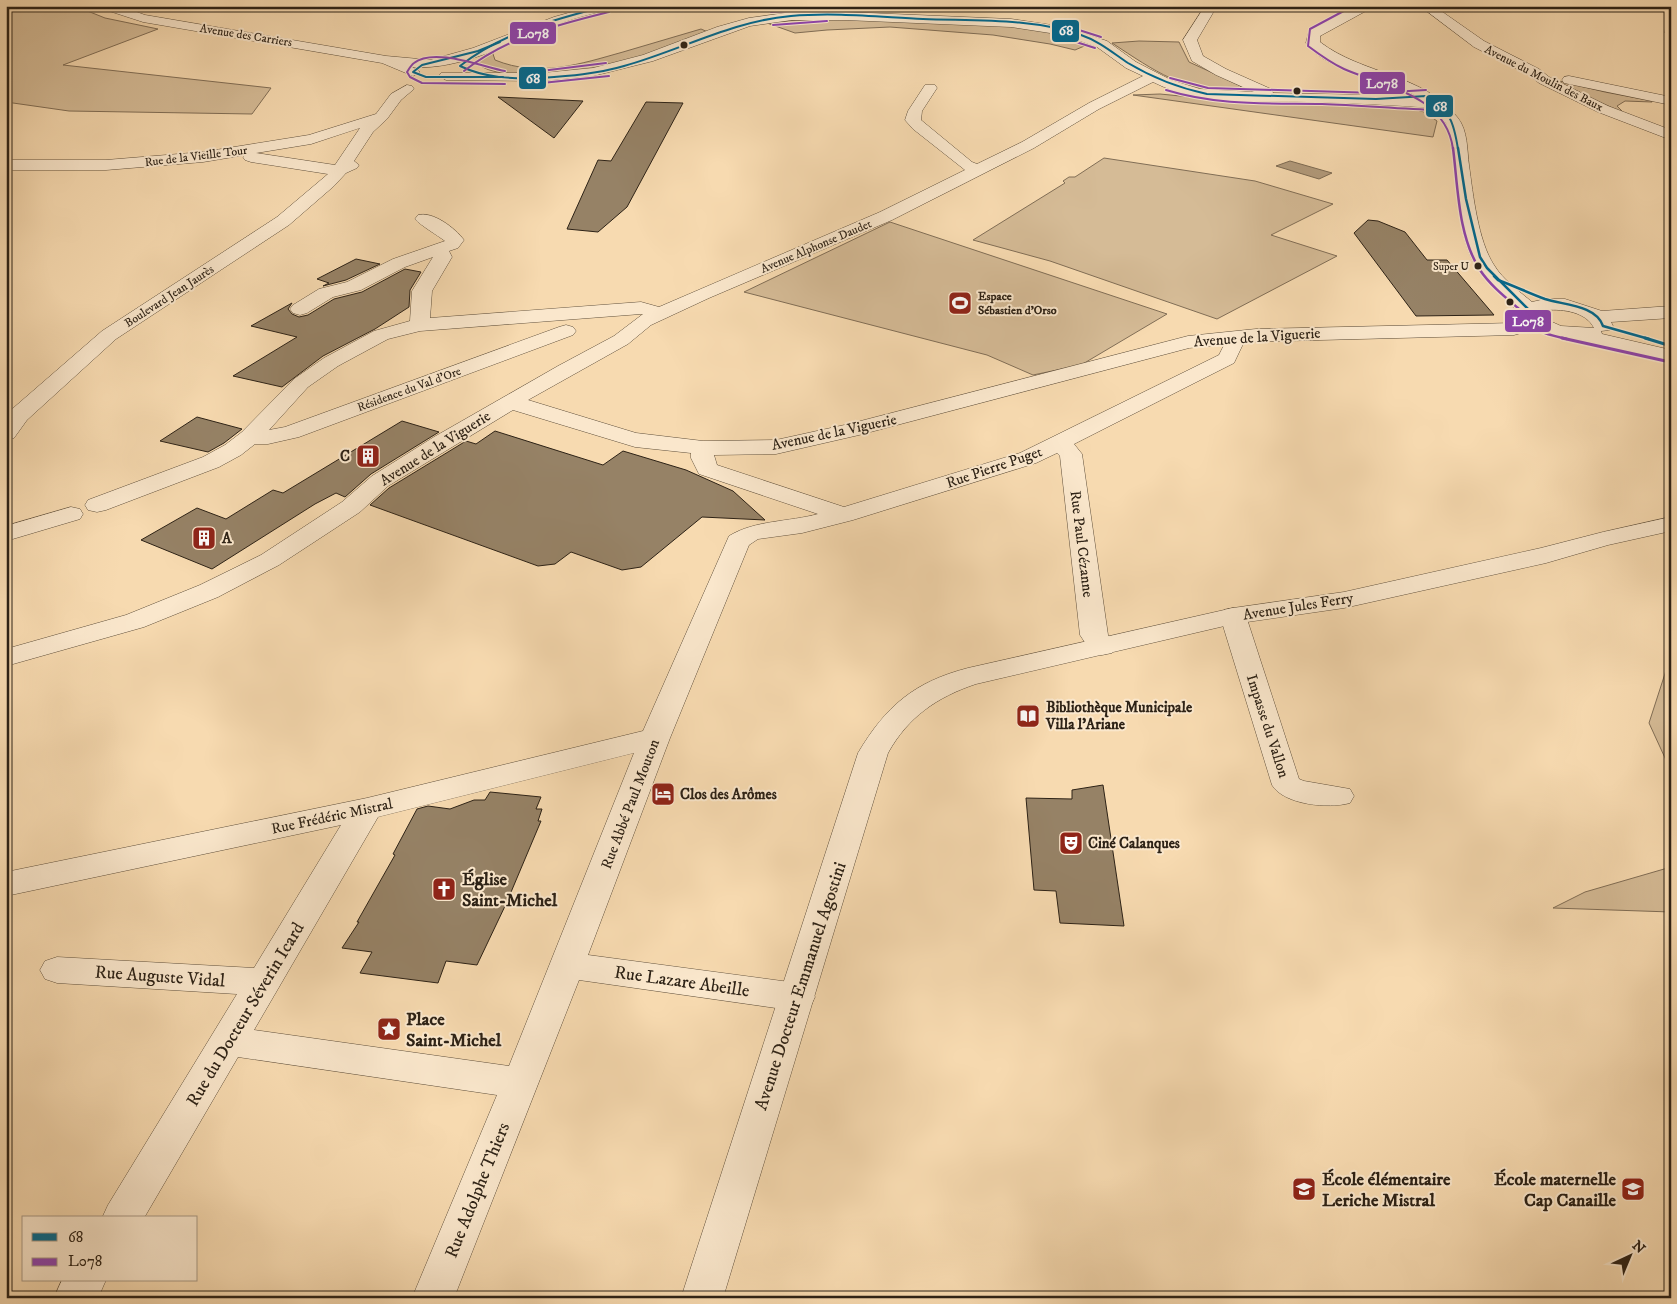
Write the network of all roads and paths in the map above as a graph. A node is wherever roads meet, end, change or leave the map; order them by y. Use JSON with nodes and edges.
{"nodes":[{"id":1,"x":107,"y":6,"type":"edge"},
{"id":2,"x":606,"y":6,"type":"edge"},
{"id":3,"x":1211,"y":6,"type":"edge"},
{"id":4,"x":1369,"y":6,"type":"edge"},
{"id":5,"x":1426,"y":6,"type":"edge"},
{"id":6,"x":535,"y":12,"type":"dead end"},
{"id":7,"x":558,"y":20,"type":"junction"},
{"id":8,"x":1671,"y":28,"type":"edge"},
{"id":9,"x":1671,"y":34,"type":"edge"},
{"id":10,"x":478,"y":50,"type":"junction"},
{"id":11,"x":386,"y":60,"type":"junction"},
{"id":12,"x":461,"y":67,"type":"junction"},
{"id":13,"x":437,"y":70,"type":"junction"},
{"id":14,"x":1534,"y":72,"type":"junction"},
{"id":15,"x":413,"y":73,"type":"junction"},
{"id":16,"x":1152,"y":77,"type":"junction"},
{"id":17,"x":499,"y":78,"type":"junction"},
{"id":18,"x":930,"y":88,"type":"dead end"},
{"id":19,"x":407,"y":89,"type":"junction"},
{"id":20,"x":1125,"y":92,"type":"junction"},
{"id":21,"x":1199,"y":93,"type":"junction"},
{"id":22,"x":1275,"y":97,"type":"junction"},
{"id":23,"x":1432,"y":100,"type":"junction"},
{"id":24,"x":1671,"y":101,"type":"edge"},
{"id":25,"x":1094,"y":106,"type":"junction"},
{"id":26,"x":382,"y":116,"type":"junction"},
{"id":27,"x":1671,"y":135,"type":"edge"},
{"id":28,"x":246,"y":150,"type":"junction"},
{"id":29,"x":6,"y":165,"type":"edge"},
{"id":30,"x":978,"y":170,"type":"junction"},
{"id":31,"x":334,"y":176,"type":"junction"},
{"id":32,"x":424,"y":219,"type":"dead end"},
{"id":33,"x":434,"y":251,"type":"junction"},
{"id":34,"x":1498,"y":280,"type":"junction"},
{"id":35,"x":1564,"y":305,"type":"junction"},
{"id":36,"x":300,"y":309,"type":"dead end"},
{"id":37,"x":1671,"y":312,"type":"edge"},
{"id":38,"x":661,"y":313,"type":"junction"},
{"id":39,"x":1642,"y":313,"type":"junction"},
{"id":40,"x":1531,"y":314,"type":"junction"},
{"id":41,"x":1601,"y":322,"type":"junction"},
{"id":42,"x":420,"y":325,"type":"junction"},
{"id":43,"x":1514,"y":329,"type":"junction"},
{"id":44,"x":566,"y":332,"type":"dead end"},
{"id":45,"x":1568,"y":333,"type":"junction"},
{"id":46,"x":1233,"y":336,"type":"junction"},
{"id":47,"x":1647,"y":340,"type":"junction"},
{"id":48,"x":1671,"y":346,"type":"edge"},
{"id":49,"x":1671,"y":356,"type":"edge"},
{"id":50,"x":511,"y":402,"type":"junction"},
{"id":51,"x":6,"y":433,"type":"edge"},
{"id":52,"x":250,"y":437,"type":"junction"},
{"id":53,"x":1060,"y":443,"type":"junction"},
{"id":54,"x":703,"y":448,"type":"junction"},
{"id":55,"x":754,"y":486,"type":"junction"},
{"id":56,"x":97,"y":505,"type":"dead end"},
{"id":57,"x":71,"y":514,"type":"dead end"},
{"id":58,"x":844,"y":515,"type":"junction"},
{"id":59,"x":1671,"y":524,"type":"edge"},
{"id":60,"x":763,"y":532,"type":"junction"},
{"id":61,"x":6,"y":534,"type":"edge"},
{"id":62,"x":1232,"y":616,"type":"junction"},
{"id":63,"x":1102,"y":647,"type":"junction"},
{"id":64,"x":6,"y":658,"type":"edge"},
{"id":65,"x":927,"y":693,"type":"joint"},
{"id":66,"x":655,"y":738,"type":"junction"},
{"id":67,"x":1339,"y":796,"type":"dead end"},
{"id":68,"x":367,"y":810,"type":"junction"},
{"id":69,"x":6,"y":884,"type":"edge"},
{"id":70,"x":567,"y":965,"type":"junction"},
{"id":71,"x":56,"y":970,"type":"dead end"},
{"id":72,"x":264,"y":982,"type":"junction"},
{"id":73,"x":797,"y":997,"type":"junction"},
{"id":74,"x":229,"y":1041,"type":"junction"},
{"id":75,"x":521,"y":1083,"type":"junction"},
{"id":76,"x":123,"y":1216,"type":"edge"},
{"id":77,"x":84,"y":1282,"type":"edge"},
{"id":78,"x":75,"y":1298,"type":"edge"},
{"id":79,"x":433,"y":1298,"type":"edge"},
{"id":80,"x":702,"y":1298,"type":"edge"}],
"edges":[{"from":1,"to":11,"type":"street","name":"Avenue des Carriers"},
{"from":2,"to":7,"type":"street"},
{"from":3,"to":22,"type":"street"},
{"from":4,"to":23,"type":"street"},
{"from":5,"to":14,"type":"street","name":"Avenue du Moulin des Baux"},
{"from":6,"to":7,"type":"street"},
{"from":7,"to":10,"type":"street"},
{"from":8,"to":9,"type":"street"},
{"from":10,"to":12,"type":"street"},
{"from":10,"to":13,"type":"street"},
{"from":11,"to":13,"type":"street","name":"Avenue des Carriers"},
{"from":11,"to":15,"type":"street","name":"Avenue des Carriers"},
{"from":12,"to":13,"type":"street"},
{"from":12,"to":17,"type":"street"},
{"from":13,"to":15,"type":"street"},
{"from":13,"to":17,"type":"street","name":"Avenue des Carriers"},
{"from":13,"to":19,"type":"street"},
{"from":14,"to":24,"type":"street"},
{"from":14,"to":27,"type":"street","name":"Avenue du Moulin des Baux"},
{"from":15,"to":19,"type":"street"},
{"from":16,"to":17,"type":"street"},
{"from":16,"to":20,"type":"street","name":"Avenue Alphonse Daudet"},
{"from":16,"to":21,"type":"street","name":"Avenue Alphonse Daudet"},
{"from":16,"to":25,"type":"street"},
{"from":18,"to":30,"type":"street"},
{"from":19,"to":26,"type":"street","name":"Boulevard Jean Jaurès"},
{"from":20,"to":21,"type":"street","name":"Avenue Alphonse Daudet"},
{"from":20,"to":25,"type":"street","name":"Avenue Alphonse Daudet"},
{"from":21,"to":22,"type":"street","name":"Avenue Alphonse Daudet"},
{"from":22,"to":23,"type":"street","name":"Avenue Alphonse Daudet"},
{"from":23,"to":34,"type":"street"},
{"from":25,"to":30,"type":"street","name":"Avenue Alphonse Daudet"},
{"from":26,"to":28,"type":"street","name":"Rue de la Vieille Tour"},
{"from":26,"to":31,"type":"street","name":"Boulevard Jean Jaurès"},
{"from":28,"to":29,"type":"street","name":"Rue de la Vieille Tour"},
{"from":28,"to":31,"type":"street"},
{"from":30,"to":38,"type":"street","name":"Avenue Alphonse Daudet"},
{"from":31,"to":51,"type":"street","name":"Boulevard Jean Jaurès"},
{"from":32,"to":33,"type":"street"},
{"from":33,"to":36,"type":"street"},
{"from":33,"to":42,"type":"street"},
{"from":34,"to":35,"type":"street"},
{"from":34,"to":40,"type":"street"},
{"from":35,"to":40,"type":"street"},
{"from":35,"to":41,"type":"street"},
{"from":37,"to":39,"type":"street"},
{"from":38,"to":42,"type":"street"},
{"from":38,"to":50,"type":"street","name":"Avenue Alphonse Daudet"},
{"from":39,"to":41,"type":"street"},
{"from":39,"to":47,"type":"street"},
{"from":40,"to":43,"type":"street"},
{"from":40,"to":45,"type":"street"},
{"from":41,"to":45,"type":"street"},
{"from":41,"to":47,"type":"street"},
{"from":42,"to":52,"type":"street"},
{"from":43,"to":45,"type":"street","name":"Avenue de la Viguerie"},
{"from":43,"to":46,"type":"street","name":"Avenue de la Viguerie"},
{"from":44,"to":52,"type":"street","name":"Résidence du Val d'Ore"},
{"from":45,"to":49,"type":"street","name":"Avenue de la Viguerie"},
{"from":46,"to":53,"type":"street","name":"Rue Pierre Puget"},
{"from":46,"to":54,"type":"street","name":"Avenue de la Viguerie"},
{"from":47,"to":48,"type":"street"},
{"from":50,"to":54,"type":"street","name":"Avenue de la Viguerie"},
{"from":50,"to":64,"type":"street","name":"Avenue de la Viguerie"},
{"from":52,"to":56,"type":"street"},
{"from":53,"to":58,"type":"street","name":"Rue Pierre Puget"},
{"from":53,"to":63,"type":"street","name":"Rue Paul Cézanne"},
{"from":54,"to":55,"type":"street"},
{"from":55,"to":58,"type":"street"},
{"from":55,"to":60,"type":"street"},
{"from":57,"to":61,"type":"street"},
{"from":58,"to":60,"type":"street","name":"Rue Pierre Puget"},
{"from":59,"to":62,"type":"street","name":"Avenue Jules Ferry"},
{"from":60,"to":66,"type":"street","name":"Rue Abbé Paul Mouton"},
{"from":62,"to":63,"type":"street","name":"Avenue Jules Ferry"},
{"from":62,"to":67,"type":"street","name":"Impasse du Vallon"},
{"from":63,"to":65,"type":"street","name":"Avenue Jules Ferry"},
{"from":65,"to":73,"type":"street","name":"Avenue Docteur Emmanuel Agostini"},
{"from":66,"to":68,"type":"street","name":"Rue Frédéric Mistral"},
{"from":66,"to":70,"type":"street","name":"Rue Abbé Paul Mouton"},
{"from":68,"to":69,"type":"street","name":"Rue Frédéric Mistral"},
{"from":68,"to":72,"type":"street","name":"Rue du Docteur Séverin Icard"},
{"from":70,"to":73,"type":"street","name":"Rue Lazare Abeille"},
{"from":70,"to":75,"type":"street","name":"Rue Abbé Paul Mouton"},
{"from":71,"to":72,"type":"street","name":"Rue Auguste Vidal"},
{"from":72,"to":74,"type":"street","name":"Rue du Docteur Séverin Icard"},
{"from":73,"to":80,"type":"street","name":"Avenue Docteur Emmanuel Agostini"},
{"from":74,"to":75,"type":"street"},
{"from":74,"to":76,"type":"street","name":"Rue du Docteur Séverin Icard"},
{"from":75,"to":79,"type":"street","name":"Rue Adolphe Thiers"},
{"from":77,"to":78,"type":"street"}]}
